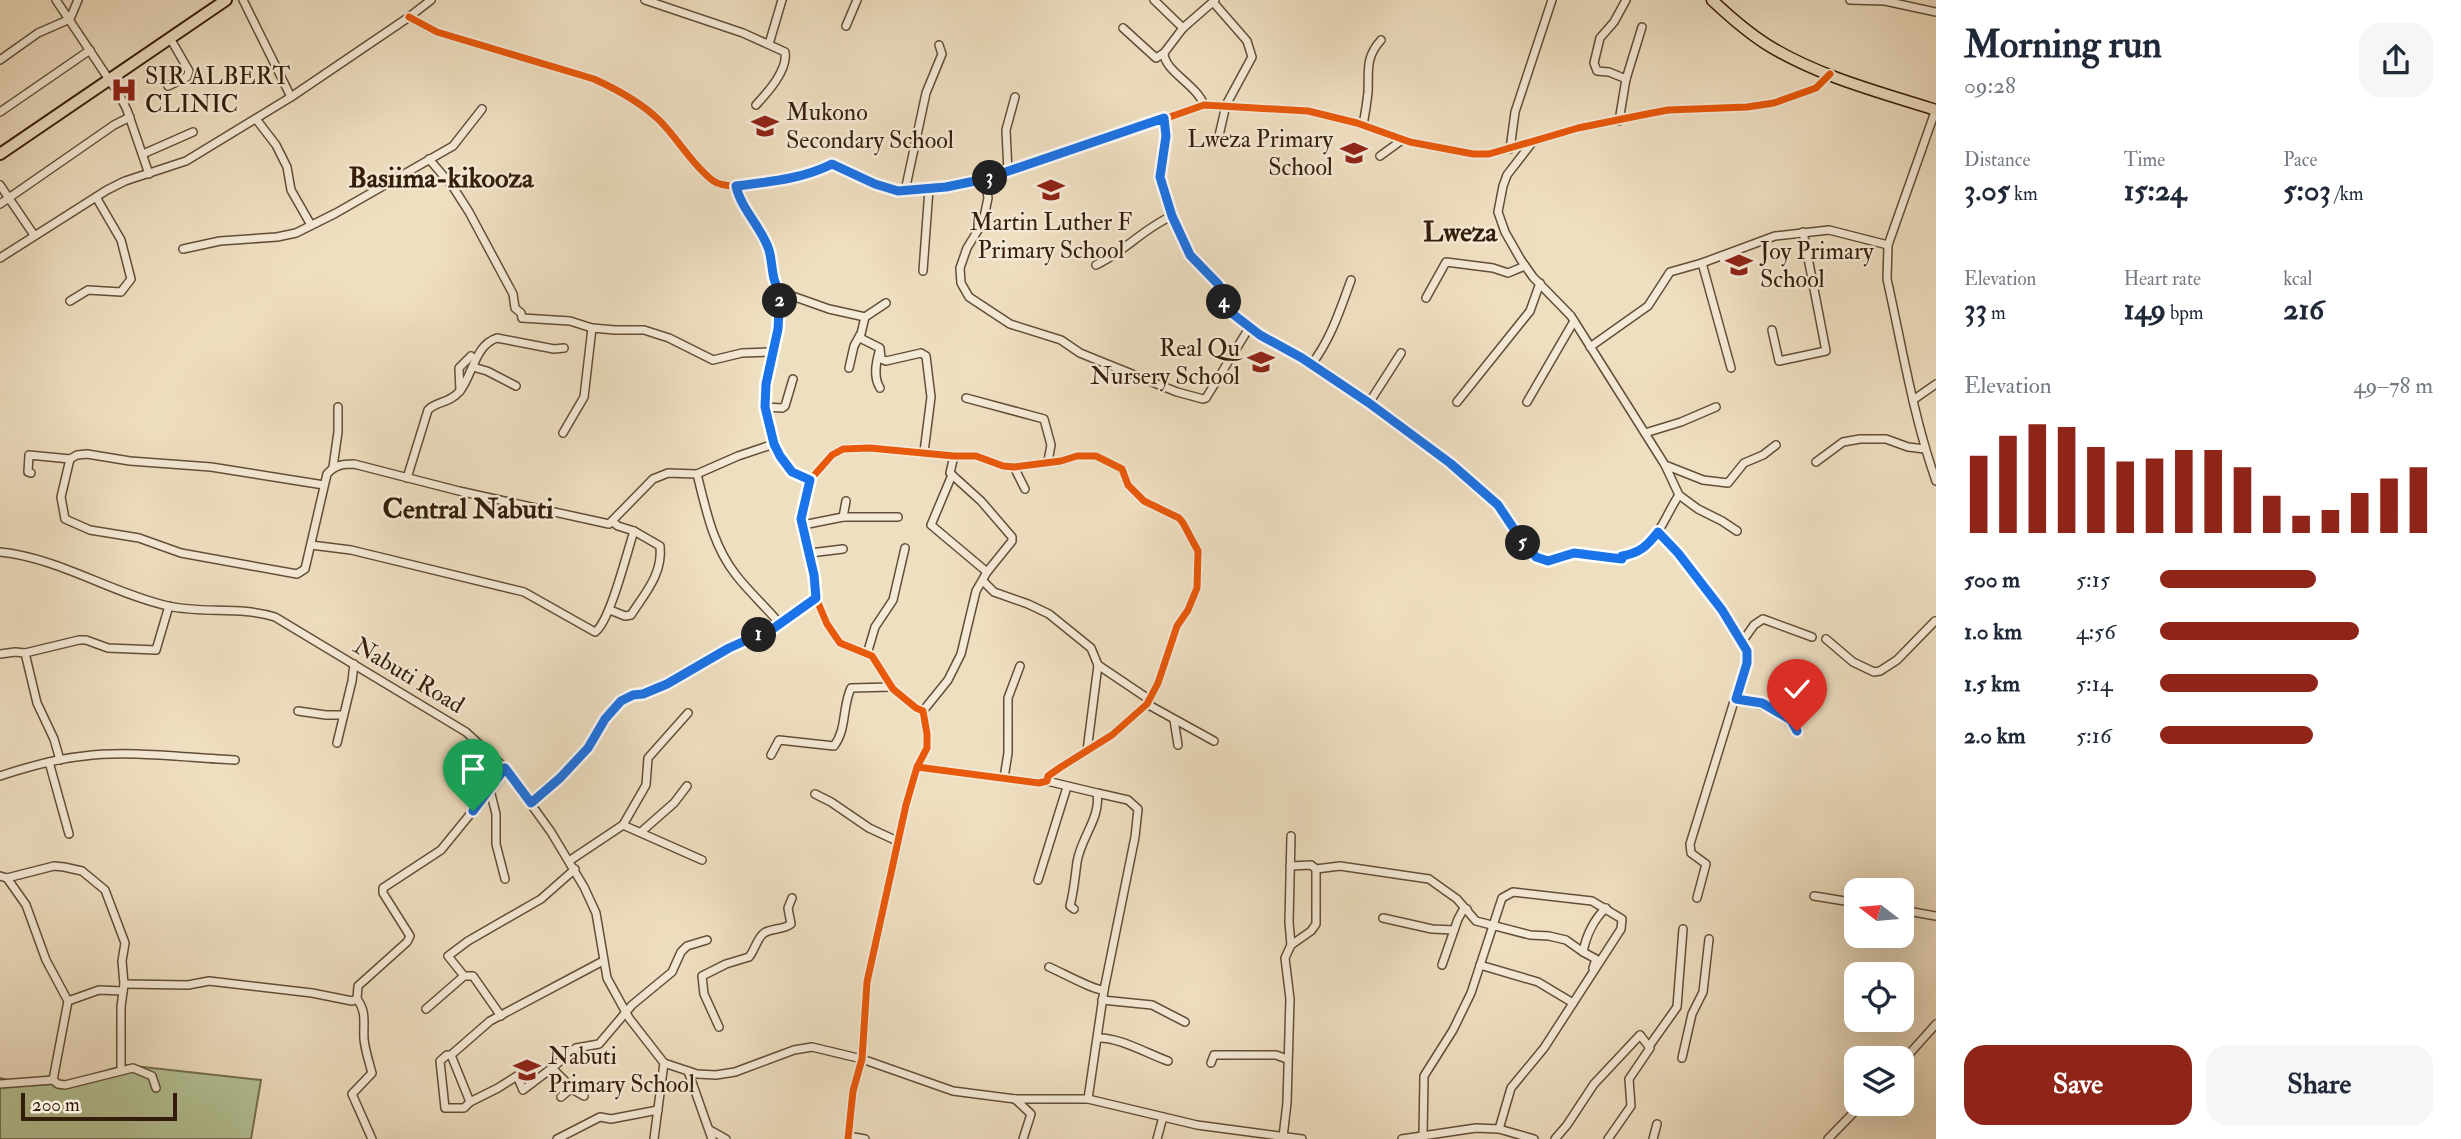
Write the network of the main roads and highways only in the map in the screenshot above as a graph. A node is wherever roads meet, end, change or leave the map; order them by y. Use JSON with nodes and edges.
{"nodes":[{"id":1,"x":226,"y":0,"type":"edge"},
{"id":2,"x":1712,"y":0,"type":"edge"},
{"id":3,"x":1936,"y":110,"type":"edge"},
{"id":4,"x":0,"y":154,"type":"edge"}],
"edges":[{"from":1,"to":4,"type":"highway"},
{"from":2,"to":3,"type":"main road"}]}
